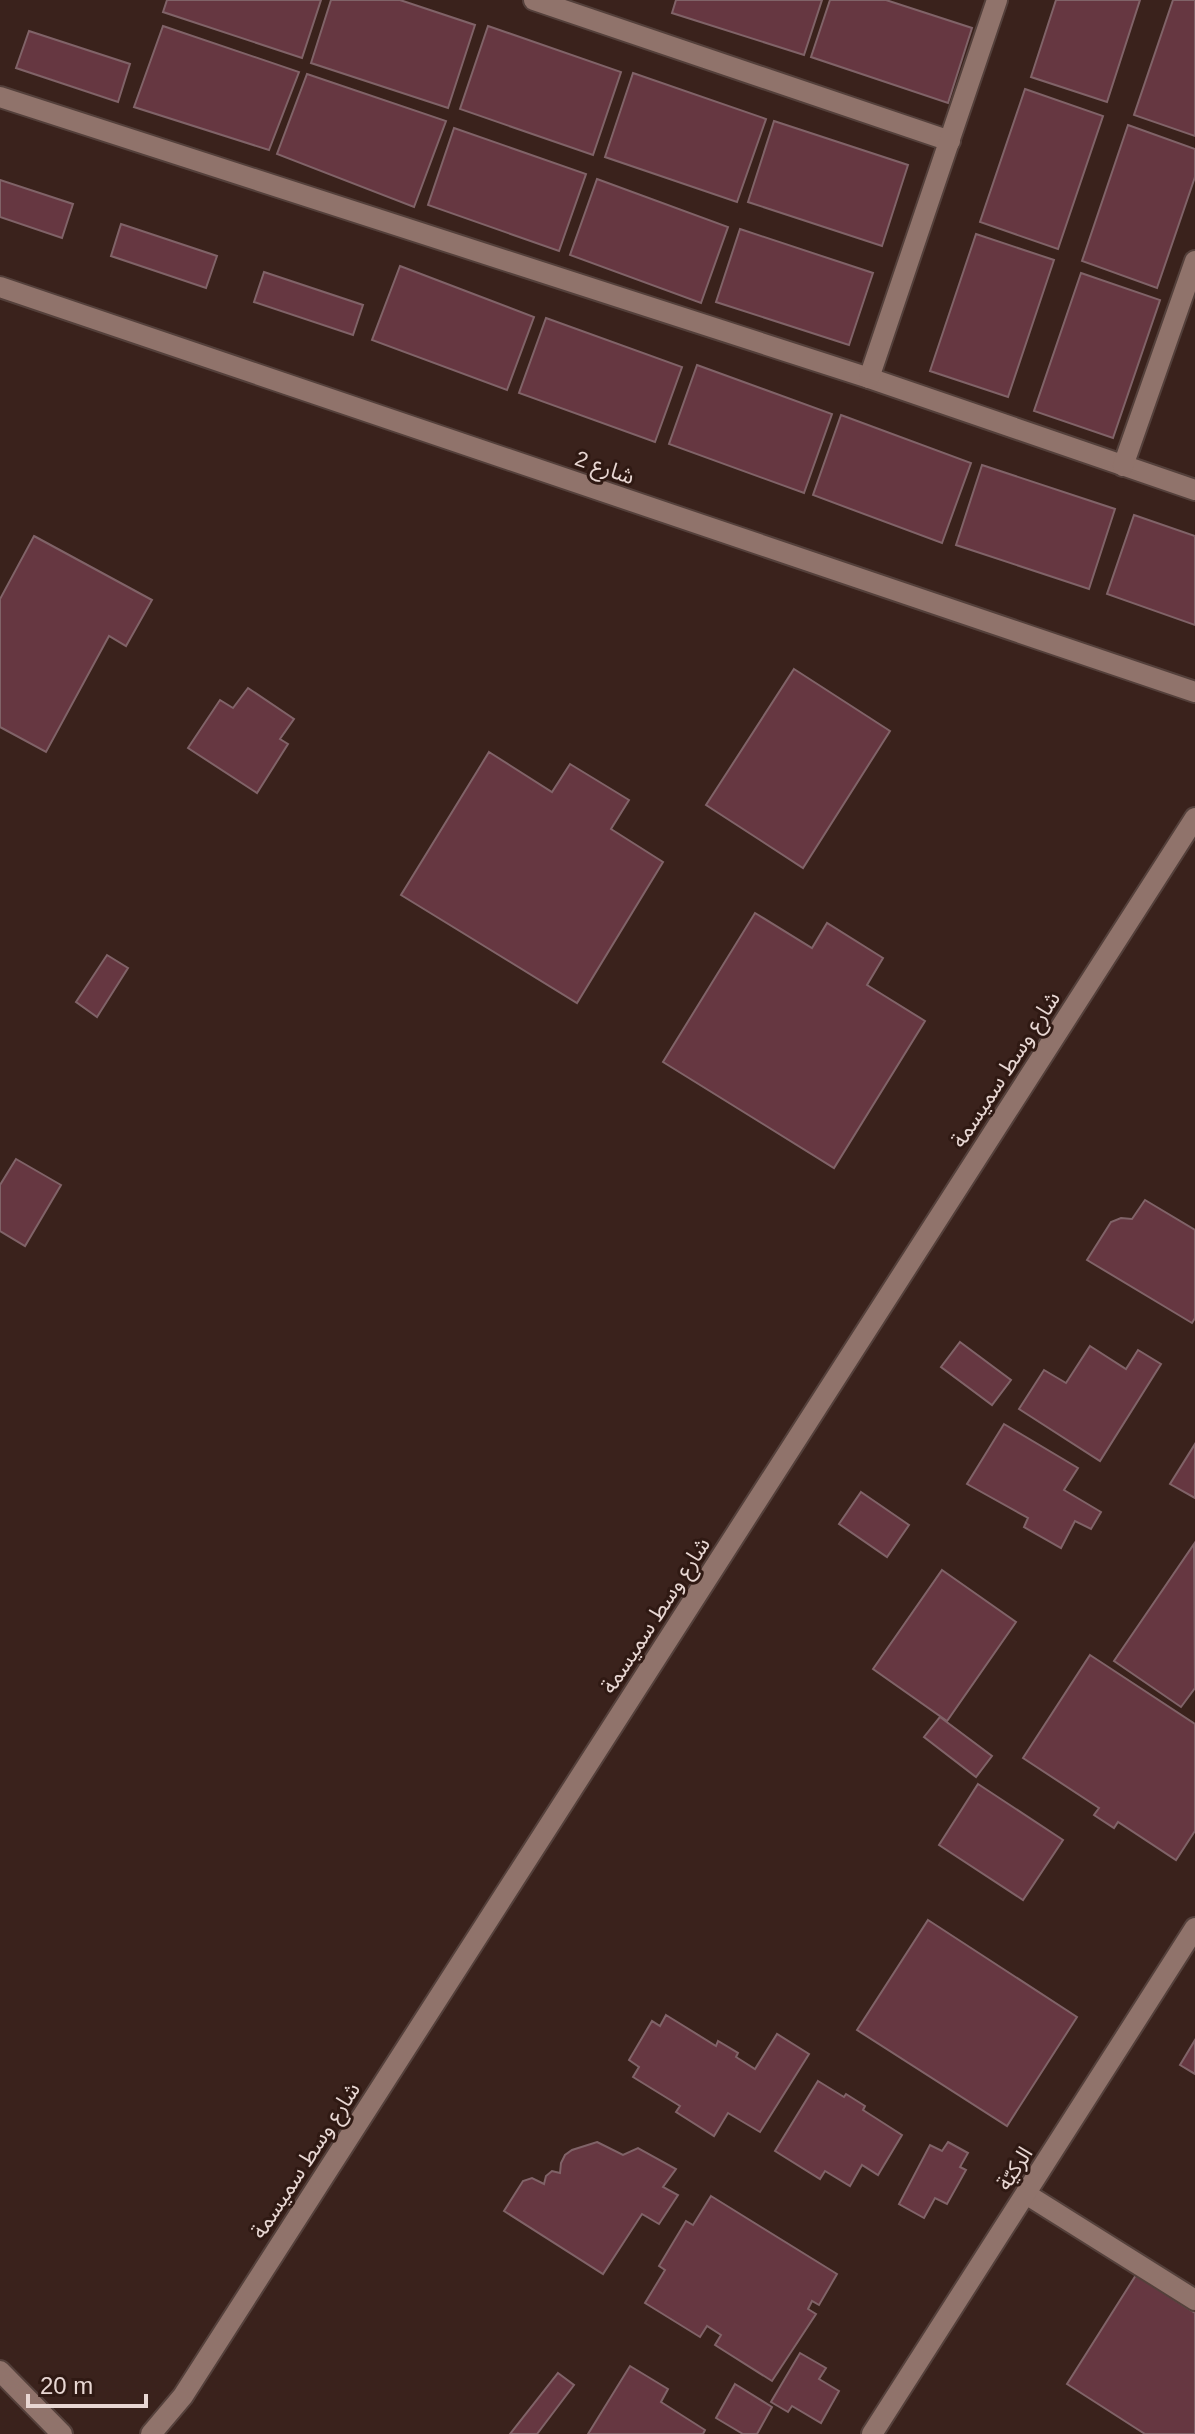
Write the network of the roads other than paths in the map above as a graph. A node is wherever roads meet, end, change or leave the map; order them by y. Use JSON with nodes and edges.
{"nodes":[{"id":1,"x":534,"y":0,"type":"edge"},
{"id":2,"x":997,"y":0,"type":"edge"},
{"id":3,"x":0,"y":97,"type":"edge"},
{"id":4,"x":950,"y":141,"type":"junction"},
{"id":5,"x":1195,"y":261,"type":"edge"},
{"id":6,"x":0,"y":287,"type":"edge"},
{"id":7,"x":869,"y":378,"type":"junction"},
{"id":8,"x":1123,"y":466,"type":"junction"},
{"id":9,"x":1195,"y":490,"type":"edge"},
{"id":10,"x":1195,"y":692,"type":"edge"},
{"id":11,"x":1195,"y":818,"type":"edge"},
{"id":12,"x":1195,"y":1928,"type":"edge"},
{"id":13,"x":1026,"y":2194,"type":"junction"},
{"id":14,"x":1195,"y":2300,"type":"edge"},
{"id":15,"x":0,"y":2371,"type":"edge"},
{"id":16,"x":62,"y":2434,"type":"edge"},
{"id":17,"x":151,"y":2434,"type":"edge"},
{"id":18,"x":872,"y":2434,"type":"edge"}],
"edges":[{"from":1,"to":4,"type":"street"},
{"from":2,"to":4,"type":"street"},
{"from":3,"to":7,"type":"street"},
{"from":4,"to":7,"type":"street"},
{"from":5,"to":8,"type":"street"},
{"from":6,"to":10,"type":"street","name":"شارع 2"},
{"from":7,"to":8,"type":"street"},
{"from":8,"to":9,"type":"street"},
{"from":11,"to":17,"type":"street","name":"شارع وسط سميسمة"},
{"from":12,"to":13,"type":"street","name":"الركيّة"},
{"from":13,"to":14,"type":"street"},
{"from":13,"to":18,"type":"street","name":"الركيّة"},
{"from":15,"to":16,"type":"street"}]}
